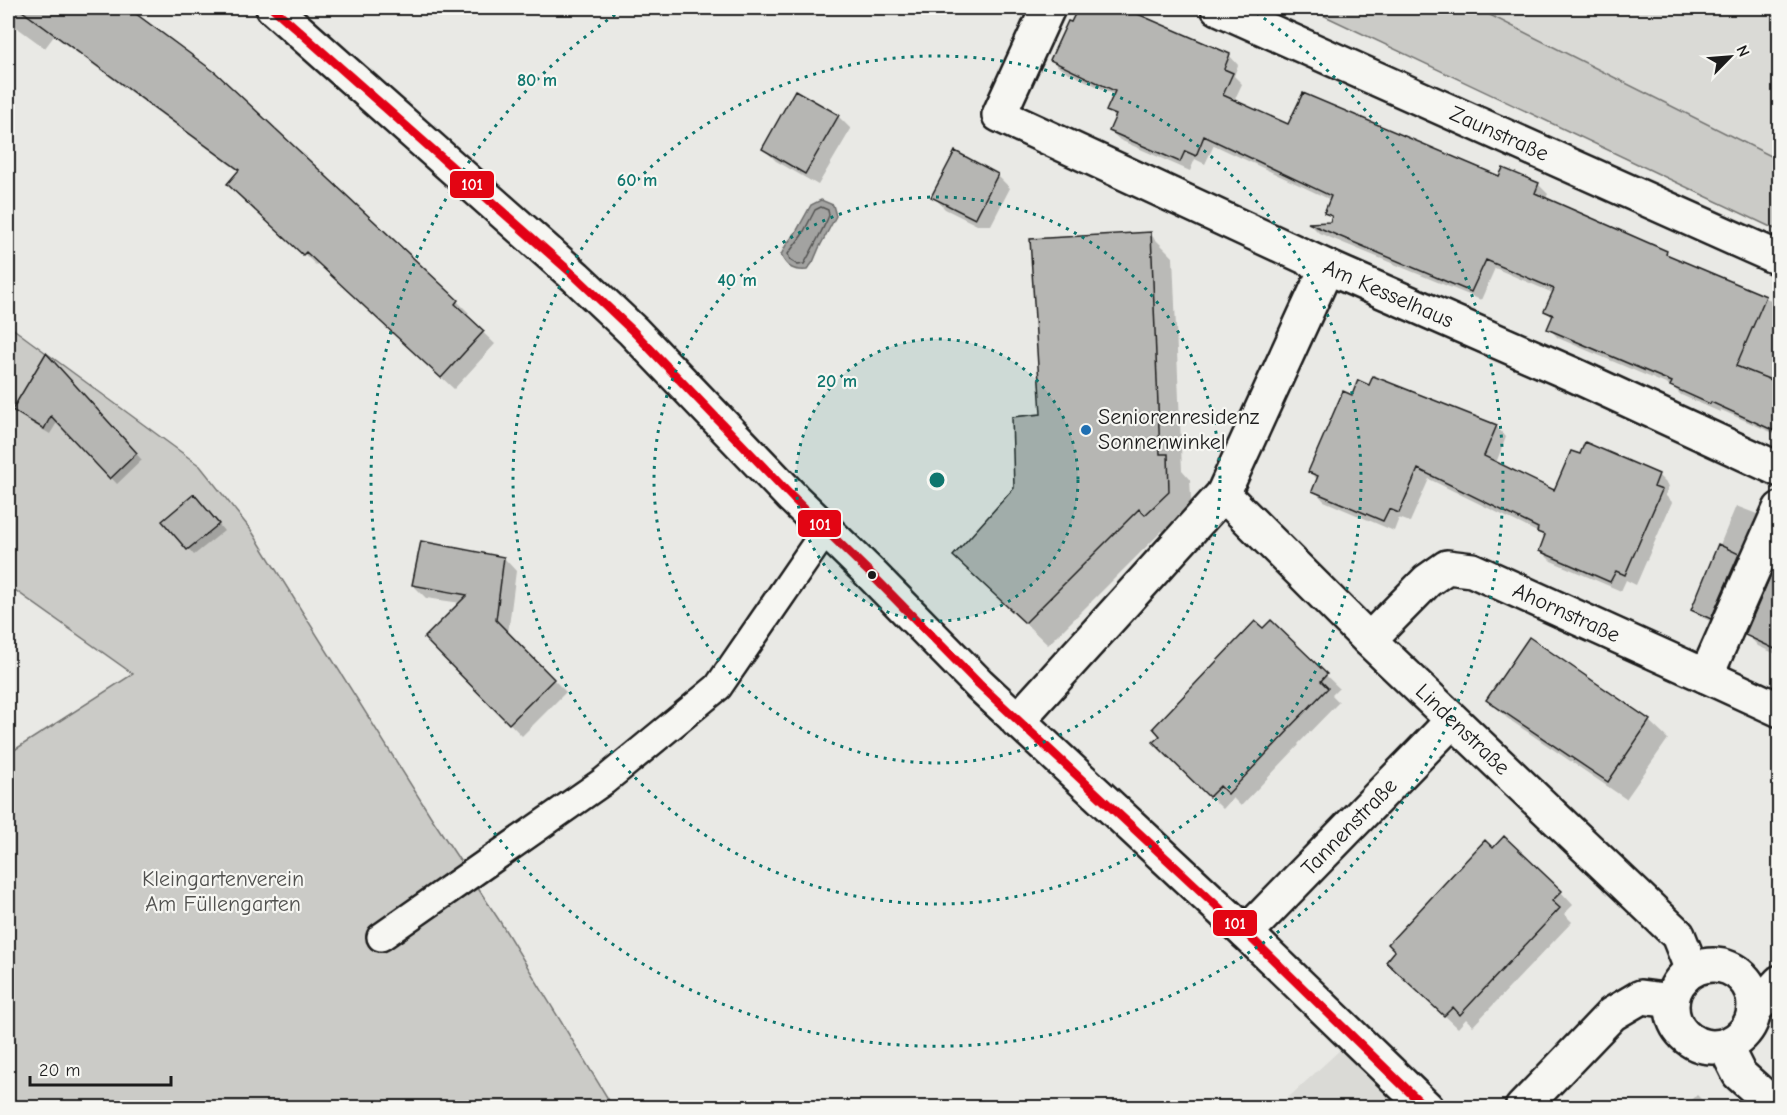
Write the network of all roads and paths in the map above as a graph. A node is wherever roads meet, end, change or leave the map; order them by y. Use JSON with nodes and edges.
{"nodes":[{"id":1,"x":273,"y":8,"type":"edge"},
{"id":2,"x":1048,"y":8,"type":"edge"},
{"id":3,"x":1218,"y":8,"type":"edge"},
{"id":4,"x":1779,"y":260,"type":"edge"},
{"id":5,"x":1327,"y":267,"type":"junction"},
{"id":6,"x":1779,"y":470,"type":"edge"},
{"id":7,"x":1223,"y":494,"type":"junction"},
{"id":8,"x":1779,"y":508,"type":"edge"},
{"id":9,"x":826,"y":530,"type":"junction"},
{"id":10,"x":1369,"y":640,"type":"junction"},
{"id":11,"x":1706,"y":676,"type":"junction"},
{"id":12,"x":1779,"y":710,"type":"edge"},
{"id":13,"x":1017,"y":721,"type":"junction"},
{"id":14,"x":1452,"y":721,"type":"junction"},
{"id":15,"x":1246,"y":933,"type":"junction"},
{"id":16,"x":381,"y":937,"type":"dead end"},
{"id":17,"x":1692,"y":970,"type":"junction"},
{"id":18,"x":1779,"y":982,"type":"edge"},
{"id":19,"x":1672,"y":1000,"type":"junction"},
{"id":20,"x":1754,"y":1010,"type":"junction"},
{"id":21,"x":1725,"y":1046,"type":"junction"},
{"id":22,"x":1427,"y":1107,"type":"edge"},
{"id":23,"x":1522,"y":1107,"type":"edge"},
{"id":24,"x":1777,"y":1107,"type":"edge"}],
"edges":[{"from":1,"to":9,"type":"street"},
{"from":2,"to":5,"type":"street","name":"Am Kesselhaus"},
{"from":3,"to":4,"type":"street","name":"Zaunstraße"},
{"from":5,"to":6,"type":"street","name":"Am Kesselhaus"},
{"from":5,"to":7,"type":"street"},
{"from":7,"to":10,"type":"street","name":"Lindenstraße"},
{"from":7,"to":13,"type":"street"},
{"from":8,"to":11,"type":"street"},
{"from":9,"to":13,"type":"street"},
{"from":9,"to":16,"type":"lane"},
{"from":10,"to":11,"type":"street","name":"Ahornstraße"},
{"from":10,"to":14,"type":"street","name":"Lindenstraße"},
{"from":11,"to":12,"type":"street","name":"Ahornstraße"},
{"from":13,"to":15,"type":"street"},
{"from":14,"to":15,"type":"street","name":"Tannenstraße"},
{"from":14,"to":17,"type":"street","name":"Lindenstraße"},
{"from":15,"to":22,"type":"street"},
{"from":17,"to":19,"type":"street"},
{"from":17,"to":20,"type":"street"},
{"from":18,"to":20,"type":"street"},
{"from":19,"to":21,"type":"street"},
{"from":19,"to":23,"type":"street"},
{"from":20,"to":21,"type":"street"},
{"from":21,"to":24,"type":"street"}]}
